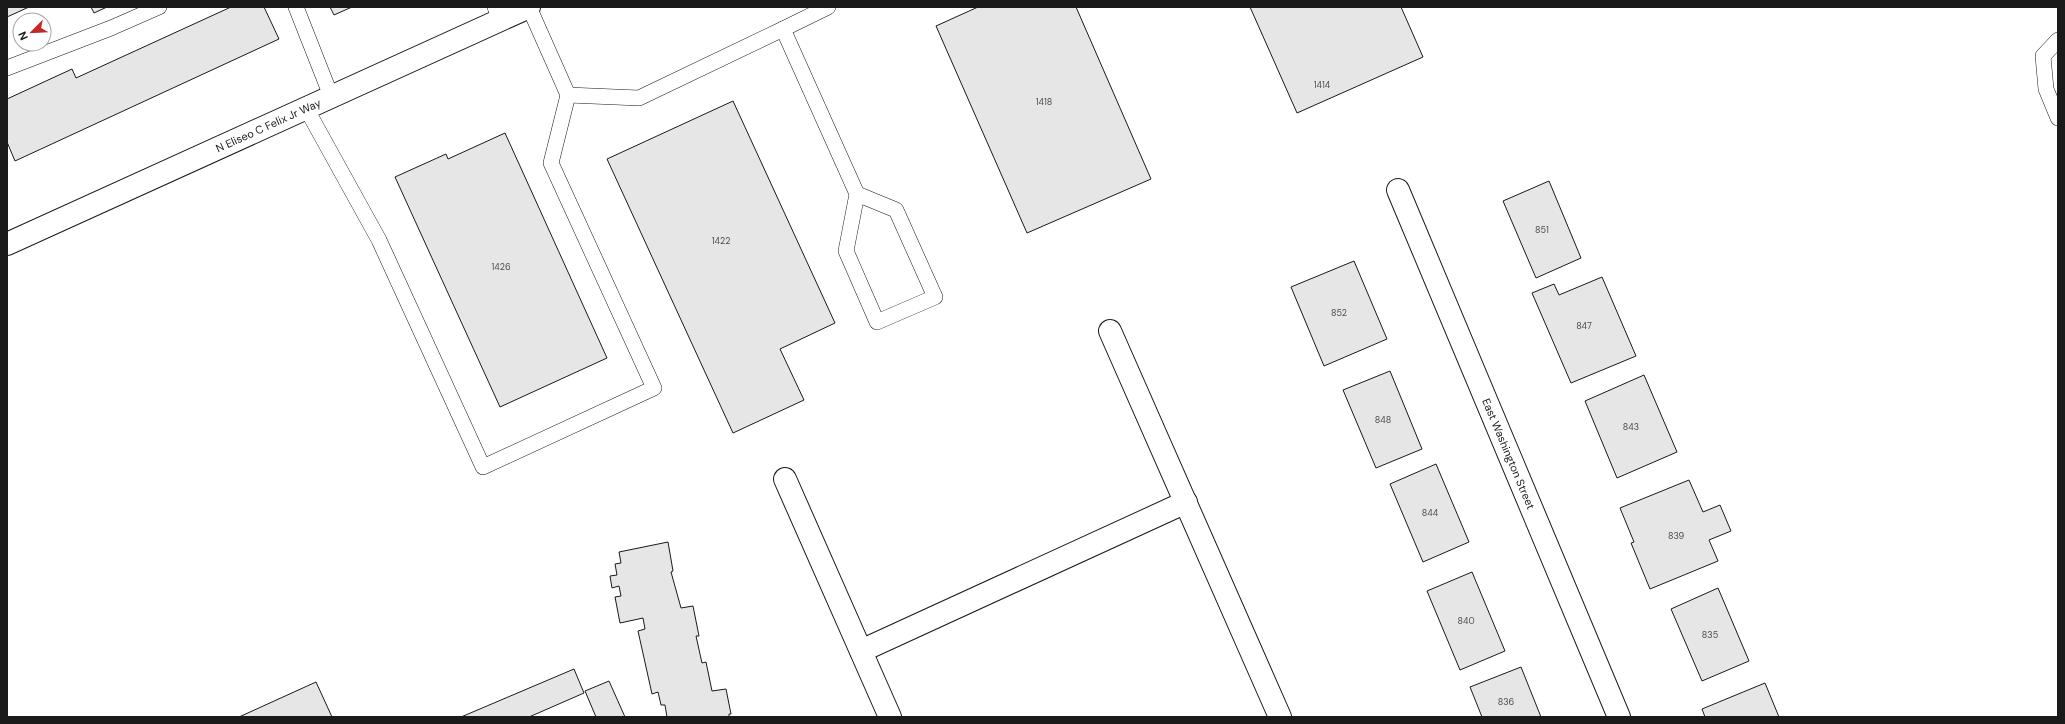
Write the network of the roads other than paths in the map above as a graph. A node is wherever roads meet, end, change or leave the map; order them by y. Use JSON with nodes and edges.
{"nodes":[{"id":1,"x":159,"y":7,"type":"edge"},
{"id":2,"x":296,"y":7,"type":"edge"},
{"id":3,"x":529,"y":7,"type":"edge"},
{"id":4,"x":829,"y":7,"type":"edge"},
{"id":5,"x":498,"y":14,"type":"edge"},
{"id":6,"x":783,"y":29,"type":"junction"},
{"id":7,"x":2058,"y":40,"type":"edge"},
{"id":8,"x":7,"y":68,"type":"edge"},
{"id":9,"x":568,"y":95,"type":"junction"},
{"id":10,"x":331,"y":96,"type":"junction"},
{"id":11,"x":306,"y":108,"type":"junction"},
{"id":12,"x":2058,"y":118,"type":"edge"},
{"id":13,"x":1398,"y":190,"type":"dead end"},
{"id":14,"x":857,"y":194,"type":"junction"},
{"id":15,"x":7,"y":244,"type":"edge"},
{"id":16,"x":1110,"y":331,"type":"dead end"},
{"id":17,"x":785,"y":478,"type":"dead end"},
{"id":18,"x":1186,"y":502,"type":"junction"},
{"id":19,"x":861,"y":651,"type":"junction"},
{"id":20,"x":890,"y":717,"type":"edge"},
{"id":21,"x":1280,"y":717,"type":"edge"},
{"id":22,"x":1618,"y":717,"type":"edge"}],
"edges":[{"from":1,"to":8,"type":"lane"},
{"from":2,"to":10,"type":"lane"},
{"from":3,"to":5,"type":"street","name":"N Eliseo C Felix Jr Way"},
{"from":3,"to":9,"type":"lane"},
{"from":4,"to":6,"type":"lane"},
{"from":5,"to":10,"type":"street","name":"N Eliseo C Felix Jr Way"},
{"from":6,"to":9,"type":"lane"},
{"from":6,"to":14,"type":"lane"},
{"from":7,"to":12,"type":"lane"},
{"from":9,"to":11,"type":"lane"},
{"from":10,"to":11,"type":"street","name":"N Eliseo C Felix Jr Way"},
{"from":11,"to":15,"type":"street","name":"N Eliseo C Felix Jr Way"},
{"from":13,"to":22,"type":"street","name":"East Washington Street"},
{"from":14,"to":14,"type":"lane"},
{"from":16,"to":18,"type":"street"},
{"from":17,"to":19,"type":"street"},
{"from":18,"to":19,"type":"street"},
{"from":18,"to":21,"type":"street"},
{"from":19,"to":20,"type":"street"}]}
